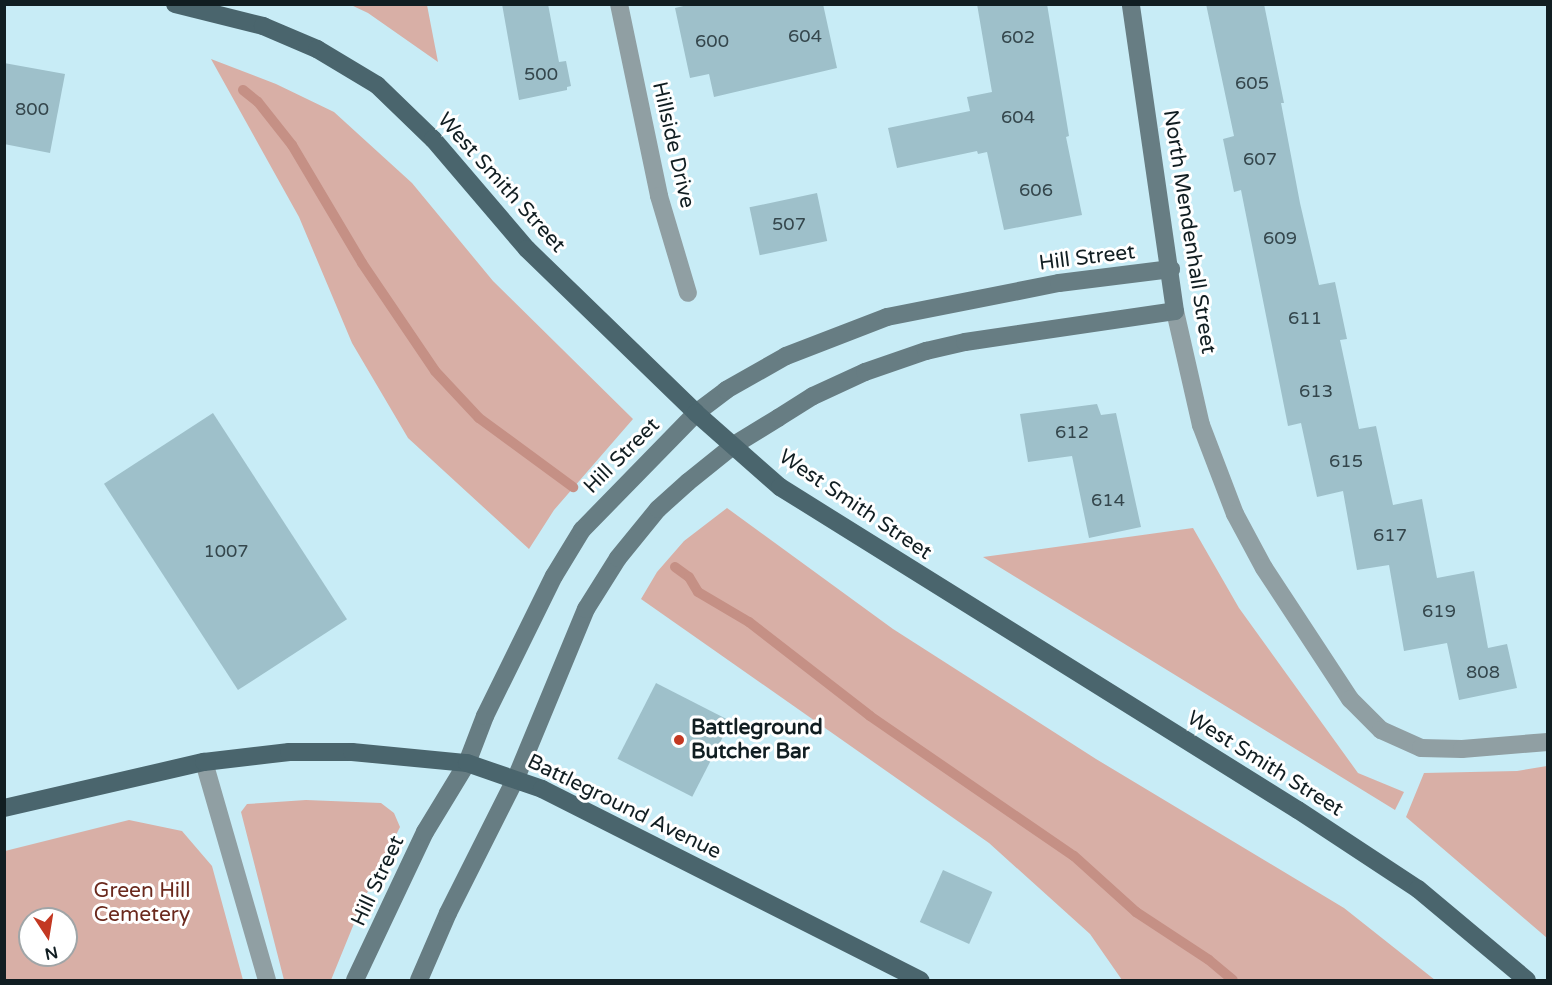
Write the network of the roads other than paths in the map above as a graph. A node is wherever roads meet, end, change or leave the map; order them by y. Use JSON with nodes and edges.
{"nodes":[{"id":1,"x":175,"y":4,"type":"edge"},
{"id":2,"x":619,"y":4,"type":"edge"},
{"id":3,"x":1131,"y":4,"type":"edge"},
{"id":4,"x":1171,"y":269,"type":"junction"},
{"id":5,"x":688,"y":293,"type":"dead end"},
{"id":6,"x":1175,"y":311,"type":"junction"},
{"id":7,"x":696,"y":413,"type":"junction"},
{"id":8,"x":734,"y":446,"type":"junction"},
{"id":9,"x":1548,"y":742,"type":"edge"},
{"id":10,"x":204,"y":762,"type":"junction"},
{"id":11,"x":467,"y":763,"type":"junction"},
{"id":12,"x":516,"y":777,"type":"junction"},
{"id":13,"x":4,"y":808,"type":"edge"},
{"id":14,"x":1527,"y":978,"type":"edge"},
{"id":15,"x":267,"y":981,"type":"edge"},
{"id":16,"x":355,"y":981,"type":"edge"},
{"id":17,"x":419,"y":981,"type":"edge"},
{"id":18,"x":920,"y":981,"type":"edge"}],
"edges":[{"from":1,"to":7,"type":"main road","name":"West Smith Street"},
{"from":2,"to":5,"type":"street","name":"Hillside Drive"},
{"from":3,"to":4,"type":"street","name":"North Mendenhall Street"},
{"from":4,"to":6,"type":"street","name":"North Mendenhall Street"},
{"from":4,"to":7,"type":"street","name":"Hill Street"},
{"from":6,"to":8,"type":"street"},
{"from":6,"to":9,"type":"street","name":"North Mendenhall Street"},
{"from":7,"to":8,"type":"main road","name":"West Smith Street"},
{"from":7,"to":11,"type":"street","name":"Hill Street"},
{"from":8,"to":12,"type":"street"},
{"from":8,"to":14,"type":"main road","name":"West Smith Street"},
{"from":10,"to":11,"type":"main road","name":"Battleground Avenue"},
{"from":10,"to":13,"type":"main road","name":"Battleground Avenue"},
{"from":10,"to":15,"type":"street"},
{"from":11,"to":12,"type":"main road","name":"Battleground Avenue"},
{"from":11,"to":16,"type":"street","name":"Hill Street"},
{"from":12,"to":17,"type":"street"},
{"from":12,"to":18,"type":"main road","name":"Battleground Avenue"}]}
